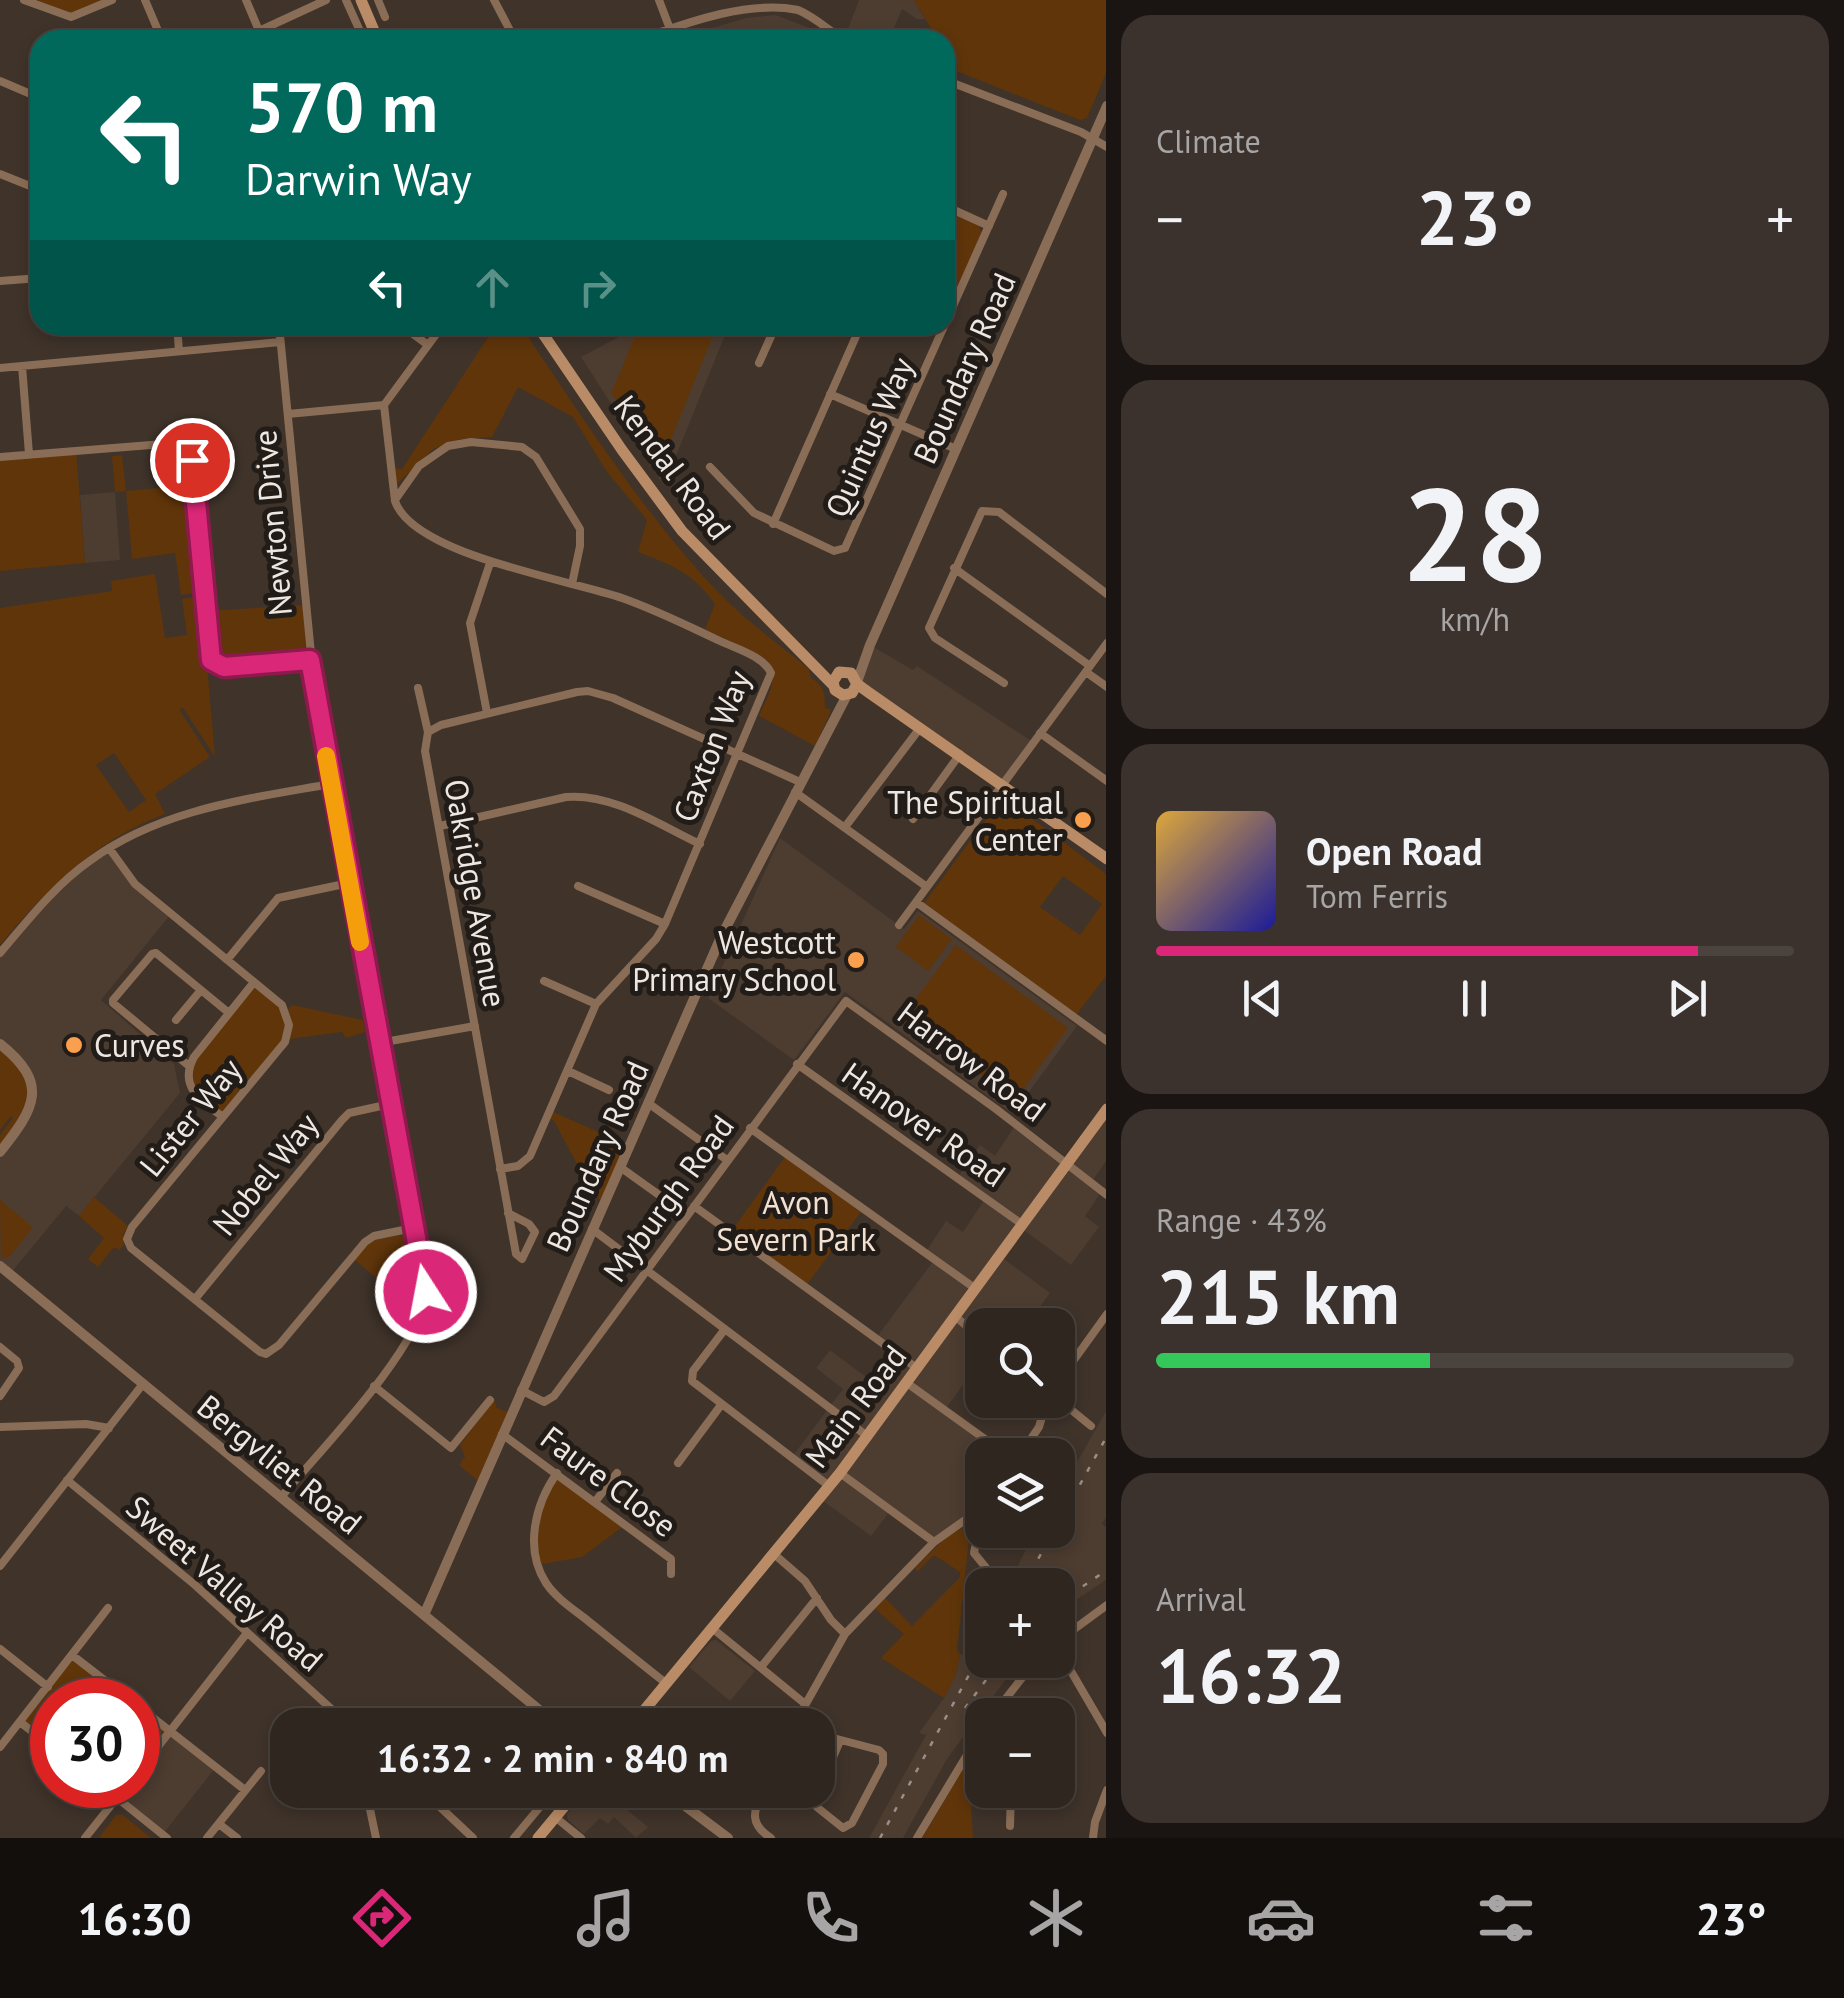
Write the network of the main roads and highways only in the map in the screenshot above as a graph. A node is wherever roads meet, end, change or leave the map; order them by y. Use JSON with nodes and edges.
{"nodes":[{"id":1,"x":361,"y":0,"type":"edge"},
{"id":2,"x":374,"y":30,"type":"edge"},
{"id":3,"x":544,"y":335,"type":"edge"},
{"id":4,"x":779,"y":630,"type":"junction"},
{"id":5,"x":843,"y":671,"type":"junction"},
{"id":6,"x":834,"y":687,"type":"junction"},
{"id":7,"x":853,"y":689,"type":"junction"},
{"id":8,"x":1106,"y":859,"type":"edge"},
{"id":9,"x":1106,"y":1110,"type":"edge"},
{"id":10,"x":647,"y":1708,"type":"edge"},
{"id":11,"x":563,"y":1808,"type":"edge"},
{"id":12,"x":538,"y":1838,"type":"edge"}],
"edges":[{"from":1,"to":2,"type":"main road"},
{"from":3,"to":4,"type":"main road","name":"Kendal Road"},
{"from":4,"to":5,"type":"main road","name":"Kendal Road"},
{"from":4,"to":6,"type":"main road","name":"Kendal Road"},
{"from":5,"to":6,"type":"main road"},
{"from":5,"to":7,"type":"main road"},
{"from":6,"to":7,"type":"main road"},
{"from":7,"to":8,"type":"main road"},
{"from":9,"to":10,"type":"main road","name":"Main Road"},
{"from":11,"to":12,"type":"main road"}]}
